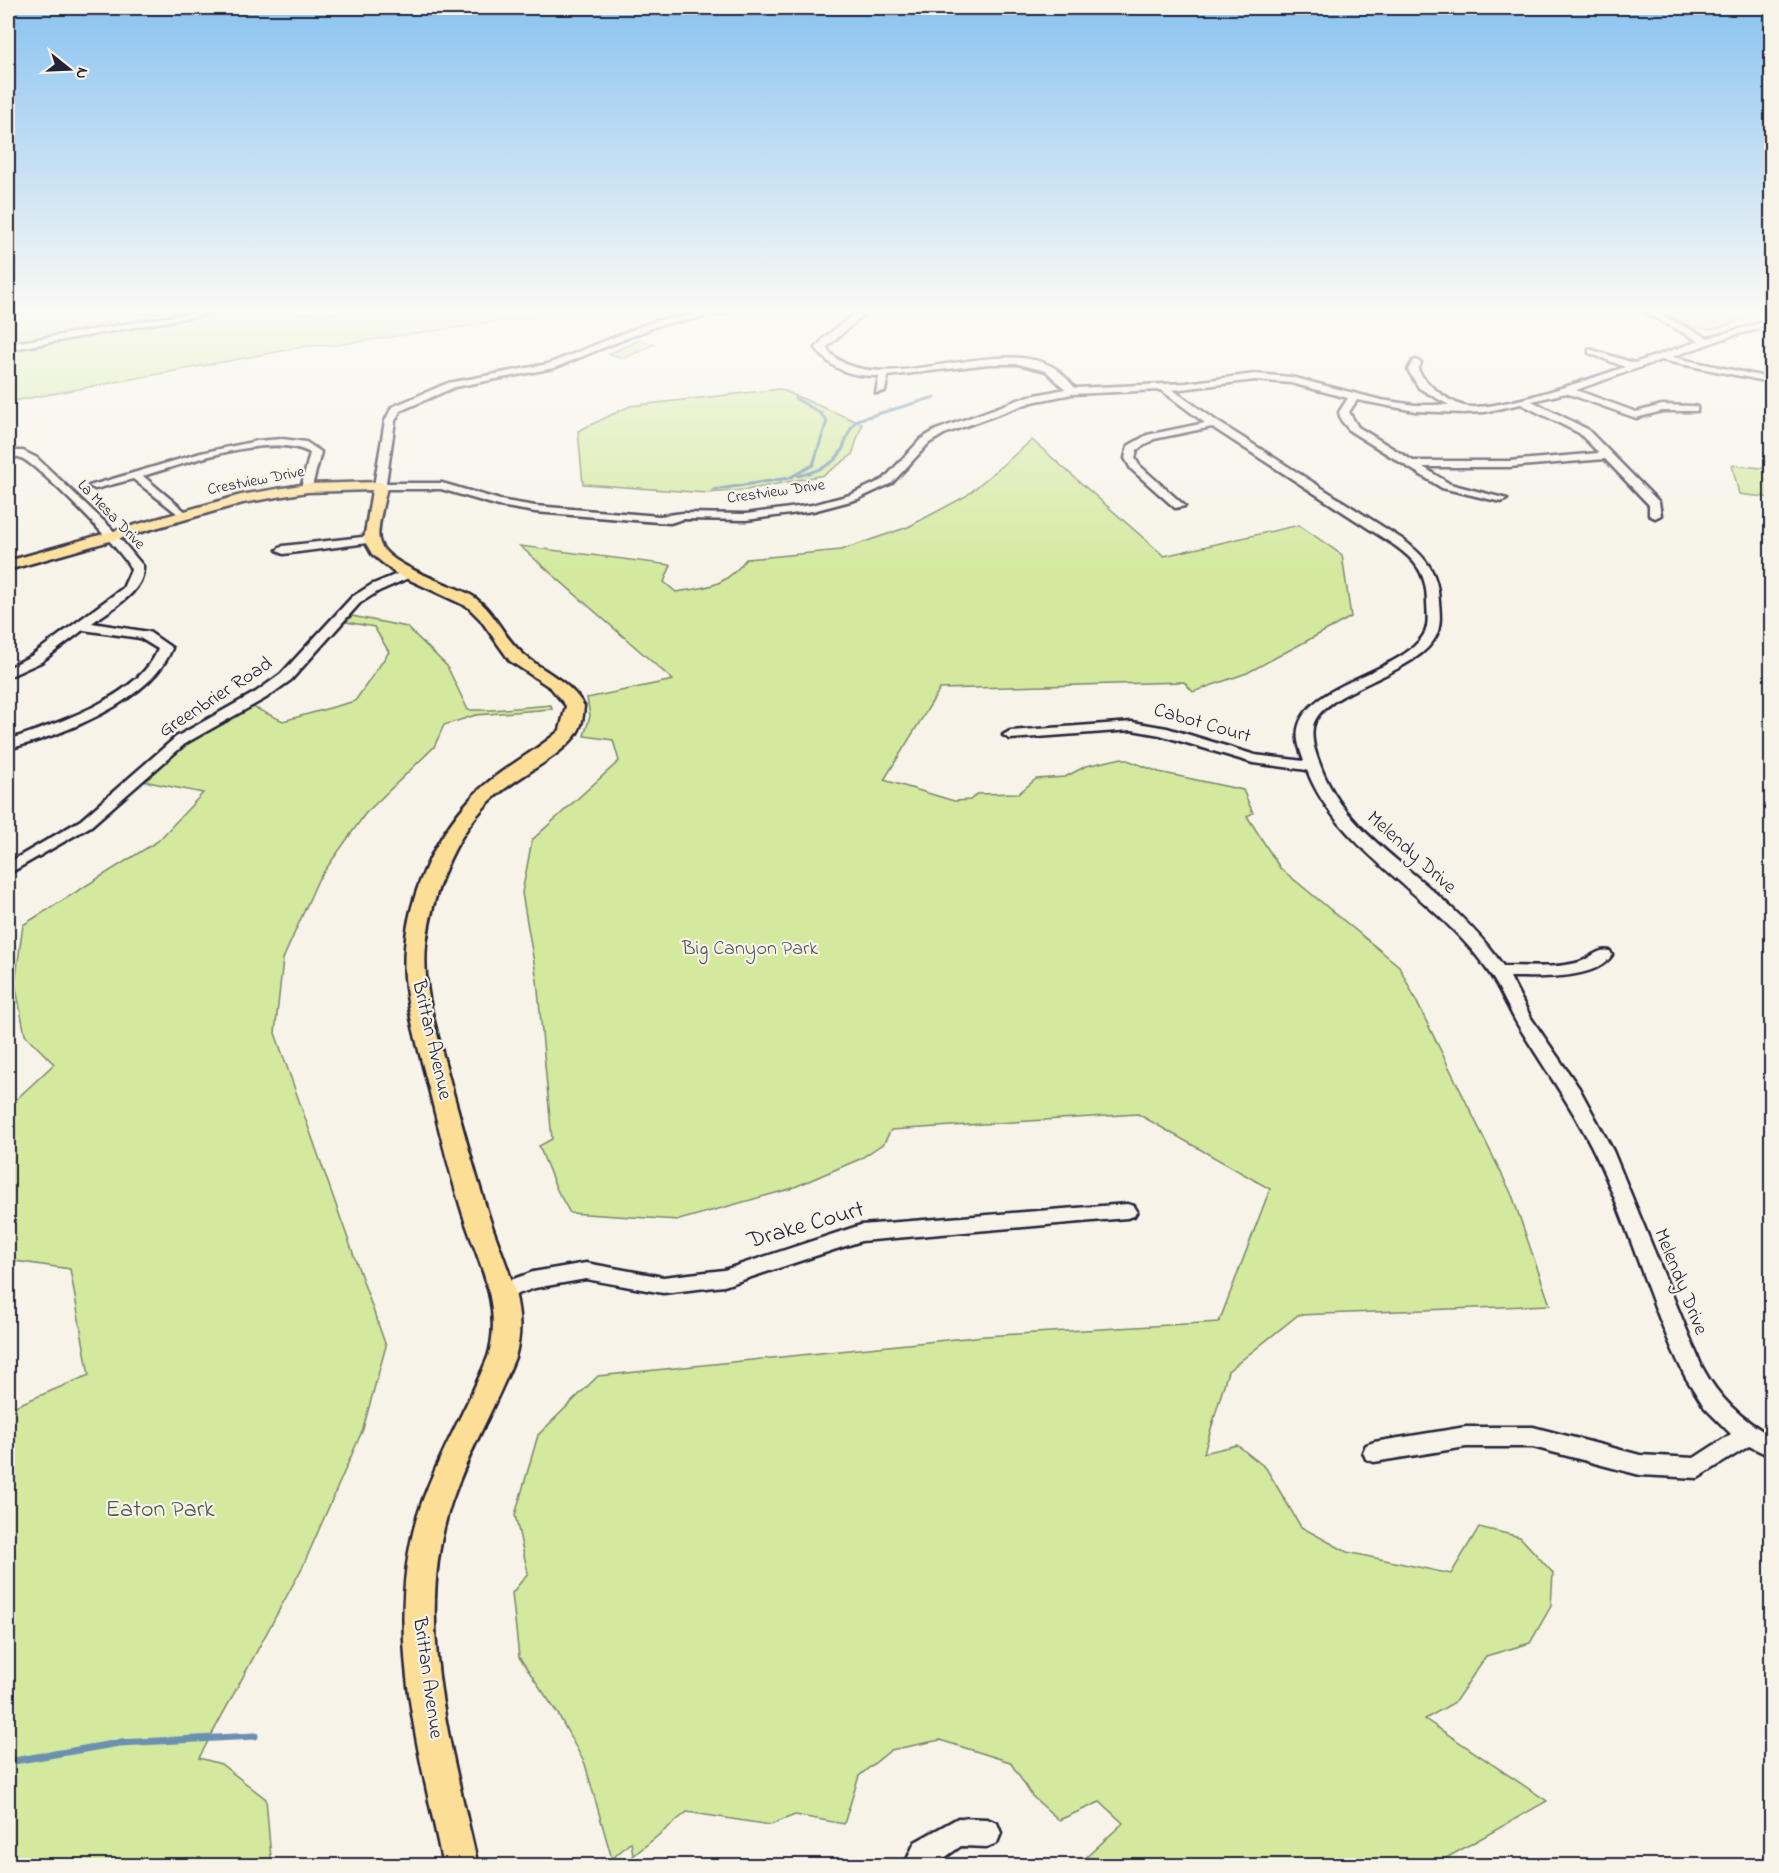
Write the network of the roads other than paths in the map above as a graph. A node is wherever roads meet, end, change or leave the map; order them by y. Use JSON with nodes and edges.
{"nodes":[{"id":1,"x":414,"y":400,"type":"edge"},
{"id":2,"x":1032,"y":400,"type":"edge"},
{"id":3,"x":1190,"y":400,"type":"edge"},
{"id":4,"x":1350,"y":400,"type":"edge"},
{"id":5,"x":1376,"y":400,"type":"edge"},
{"id":6,"x":1447,"y":400,"type":"edge"},
{"id":7,"x":1594,"y":400,"type":"edge"},
{"id":8,"x":1524,"y":401,"type":"joint"},
{"id":9,"x":1694,"y":409,"type":"dead end"},
{"id":10,"x":1465,"y":410,"type":"junction"},
{"id":11,"x":1214,"y":424,"type":"junction"},
{"id":12,"x":8,"y":454,"type":"edge"},
{"id":13,"x":1607,"y":456,"type":"junction"},
{"id":14,"x":1411,"y":464,"type":"junction"},
{"id":15,"x":135,"y":475,"type":"junction"},
{"id":16,"x":95,"y":486,"type":"dead end"},
{"id":17,"x":380,"y":486,"type":"junction"},
{"id":18,"x":307,"y":488,"type":"junction"},
{"id":19,"x":1501,"y":499,"type":"dead end"},
{"id":20,"x":1179,"y":506,"type":"dead end"},
{"id":21,"x":183,"y":515,"type":"junction"},
{"id":22,"x":1655,"y":515,"type":"dead end"},
{"id":23,"x":112,"y":537,"type":"junction"},
{"id":24,"x":371,"y":540,"type":"junction"},
{"id":25,"x":283,"y":550,"type":"dead end"},
{"id":26,"x":8,"y":566,"type":"edge"},
{"id":27,"x":409,"y":573,"type":"junction"},
{"id":28,"x":84,"y":626,"type":"junction"},
{"id":29,"x":8,"y":673,"type":"edge"},
{"id":30,"x":1010,"y":735,"type":"dead end"},
{"id":31,"x":8,"y":745,"type":"edge"},
{"id":32,"x":1312,"y":766,"type":"junction"},
{"id":33,"x":8,"y":869,"type":"edge"},
{"id":34,"x":1604,"y":955,"type":"dead end"},
{"id":35,"x":1499,"y":972,"type":"junction"},
{"id":36,"x":1128,"y":1211,"type":"dead end"},
{"id":37,"x":504,"y":1291,"type":"junction"},
{"id":38,"x":1747,"y":1436,"type":"junction"},
{"id":39,"x":1772,"y":1447,"type":"edge"},
{"id":40,"x":1374,"y":1452,"type":"dead end"},
{"id":41,"x":987,"y":1833,"type":"dead end"},
{"id":42,"x":461,"y":1866,"type":"edge"},
{"id":43,"x":918,"y":1866,"type":"edge"}],
"edges":[{"from":1,"to":17,"type":"street"},
{"from":2,"to":17,"type":"street","name":"Crestview Drive"},
{"from":3,"to":11,"type":"street","name":"Melendy Drive"},
{"from":4,"to":14,"type":"street"},
{"from":5,"to":10,"type":"street","name":"Crestview Drive"},
{"from":6,"to":10,"type":"street"},
{"from":7,"to":9,"type":"street"},
{"from":8,"to":10,"type":"street","name":"Crestview Drive"},
{"from":8,"to":13,"type":"street"},
{"from":11,"to":20,"type":"street"},
{"from":11,"to":32,"type":"street","name":"Melendy Drive"},
{"from":12,"to":23,"type":"street","name":"La Mesa Drive"},
{"from":13,"to":14,"type":"street"},
{"from":13,"to":22,"type":"street"},
{"from":14,"to":19,"type":"street"},
{"from":15,"to":16,"type":"street"},
{"from":15,"to":18,"type":"street"},
{"from":15,"to":21,"type":"street"},
{"from":17,"to":18,"type":"main road","name":"Crestview Drive"},
{"from":17,"to":24,"type":"main road"},
{"from":18,"to":21,"type":"main road","name":"Crestview Drive"},
{"from":21,"to":23,"type":"main road","name":"Crestview Drive"},
{"from":23,"to":26,"type":"main road","name":"Crestview Drive"},
{"from":23,"to":28,"type":"street","name":"La Mesa Drive"},
{"from":24,"to":25,"type":"street"},
{"from":24,"to":27,"type":"main road","name":"Brittan Avenue"},
{"from":27,"to":33,"type":"street","name":"Greenbrier Road"},
{"from":27,"to":37,"type":"main road","name":"Brittan Avenue"},
{"from":28,"to":29,"type":"street","name":"La Mesa Drive"},
{"from":28,"to":31,"type":"street"},
{"from":30,"to":32,"type":"street","name":"Cabot Court"},
{"from":32,"to":35,"type":"street","name":"Melendy Drive"},
{"from":34,"to":35,"type":"street"},
{"from":35,"to":38,"type":"street","name":"Melendy Drive"},
{"from":36,"to":37,"type":"street","name":"Drake Court"},
{"from":37,"to":42,"type":"main road","name":"Brittan Avenue"},
{"from":38,"to":39,"type":"street","name":"Melendy Drive"},
{"from":38,"to":40,"type":"street"},
{"from":41,"to":43,"type":"street"}]}
